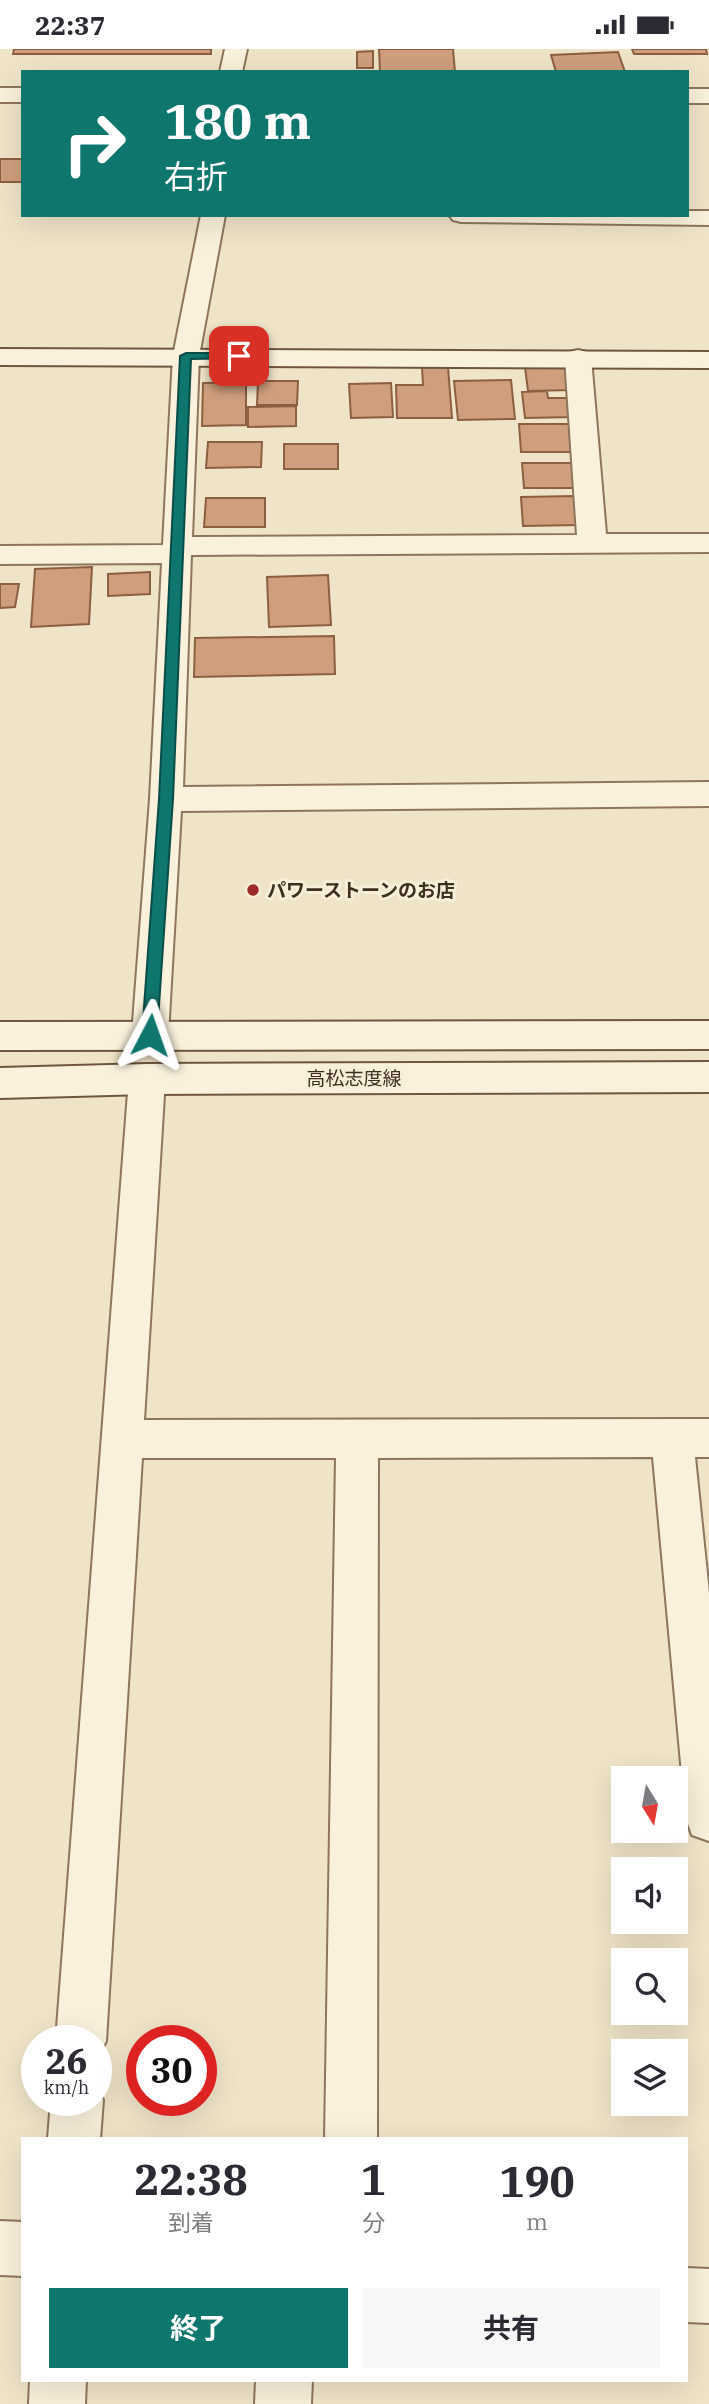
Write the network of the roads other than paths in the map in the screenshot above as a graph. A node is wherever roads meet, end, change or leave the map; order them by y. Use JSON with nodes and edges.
{"nodes":[{"id":1,"x":236,"y":49,"type":"edge"},
{"id":2,"x":231,"y":70,"type":"edge"},
{"id":3,"x":0,"y":95,"type":"edge"},
{"id":4,"x":21,"y":95,"type":"edge"},
{"id":5,"x":689,"y":96,"type":"edge"},
{"id":6,"x":709,"y":96,"type":"edge"},
{"id":7,"x":213,"y":217,"type":"edge"},
{"id":8,"x":626,"y":217,"type":"edge"},
{"id":9,"x":709,"y":218,"type":"edge"},
{"id":10,"x":186,"y":356,"type":"junction"},
{"id":11,"x":0,"y":357,"type":"edge"},
{"id":12,"x":578,"y":358,"type":"junction"},
{"id":13,"x":709,"y":360,"type":"edge"},
{"id":14,"x":709,"y":543,"type":"edge"},
{"id":15,"x":592,"y":544,"type":"junction"},
{"id":16,"x":176,"y":550,"type":"junction"},
{"id":17,"x":0,"y":555,"type":"edge"},
{"id":18,"x":709,"y":794,"type":"edge"},
{"id":19,"x":166,"y":799,"type":"junction"},
{"id":20,"x":150,"y":1035,"type":"junction"},
{"id":21,"x":709,"y":1035,"type":"edge"},
{"id":22,"x":0,"y":1036,"type":"edge"},
{"id":23,"x":709,"y":1077,"type":"edge"},
{"id":24,"x":147,"y":1079,"type":"junction"},
{"id":25,"x":0,"y":1083,"type":"edge"},
{"id":26,"x":690,"y":1438,"type":"edge"},
{"id":27,"x":122,"y":1439,"type":"junction"},
{"id":28,"x":357,"y":1439,"type":"junction"},
{"id":29,"x":709,"y":1818,"type":"edge"},
{"id":30,"x":82,"y":2025,"type":"edge"},
{"id":31,"x":76,"y":2116,"type":"edge"},
{"id":32,"x":74,"y":2137,"type":"edge"},
{"id":33,"x":351,"y":2137,"type":"edge"},
{"id":34,"x":0,"y":2248,"type":"edge"},
{"id":35,"x":21,"y":2249,"type":"edge"},
{"id":36,"x":688,"y":2295,"type":"edge"},
{"id":37,"x":709,"y":2296,"type":"edge"},
{"id":38,"x":58,"y":2382,"type":"edge"},
{"id":39,"x":285,"y":2382,"type":"edge"},
{"id":40,"x":57,"y":2404,"type":"edge"},
{"id":41,"x":284,"y":2404,"type":"edge"}],
"edges":[{"from":1,"to":2,"type":"street"},
{"from":3,"to":4,"type":"street"},
{"from":5,"to":6,"type":"street"},
{"from":7,"to":10,"type":"street"},
{"from":8,"to":9,"type":"street"},
{"from":10,"to":11,"type":"street"},
{"from":10,"to":12,"type":"street"},
{"from":10,"to":16,"type":"street"},
{"from":12,"to":13,"type":"street"},
{"from":12,"to":15,"type":"street"},
{"from":14,"to":15,"type":"street"},
{"from":15,"to":16,"type":"street"},
{"from":16,"to":17,"type":"street"},
{"from":16,"to":19,"type":"street"},
{"from":18,"to":19,"type":"street"},
{"from":19,"to":20,"type":"street"},
{"from":20,"to":21,"type":"street"},
{"from":20,"to":22,"type":"street"},
{"from":23,"to":24,"type":"street","name":"高松志度線"},
{"from":24,"to":25,"type":"street","name":"高松志度線"},
{"from":24,"to":27,"type":"street"},
{"from":26,"to":28,"type":"street"},
{"from":26,"to":29,"type":"street"},
{"from":27,"to":28,"type":"street"},
{"from":27,"to":30,"type":"street"},
{"from":28,"to":33,"type":"street"},
{"from":31,"to":32,"type":"street"},
{"from":34,"to":35,"type":"street"},
{"from":36,"to":37,"type":"street"},
{"from":38,"to":40,"type":"street"},
{"from":39,"to":41,"type":"street"}]}
